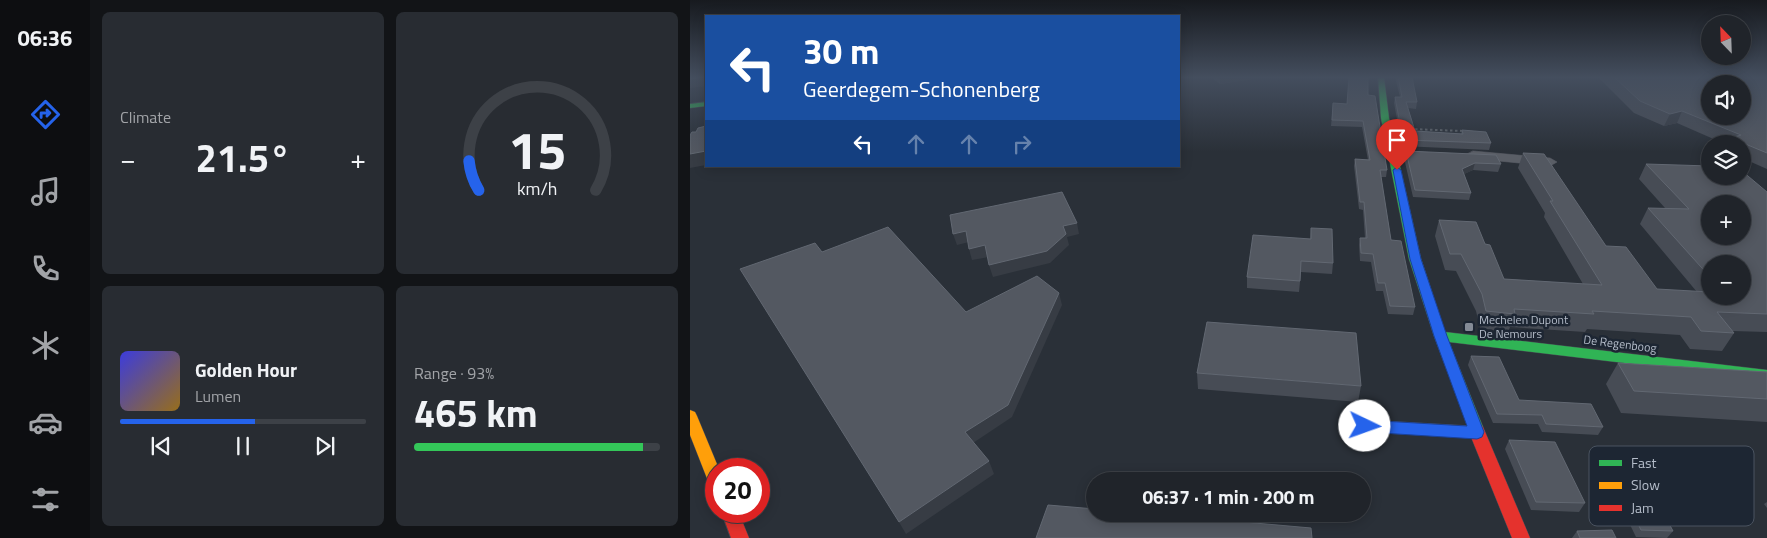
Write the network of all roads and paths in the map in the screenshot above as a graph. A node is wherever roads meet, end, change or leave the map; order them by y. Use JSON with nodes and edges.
{"nodes":[{"id":1,"x":1383,"y":102,"type":"edge"},
{"id":2,"x":705,"y":104,"type":"edge"},
{"id":3,"x":690,"y":106,"type":"edge"},
{"id":4,"x":1408,"y":129,"type":"edge"},
{"id":5,"x":1466,"y":131,"type":"edge"},
{"id":6,"x":1460,"y":154,"type":"edge"},
{"id":7,"x":1550,"y":162,"type":"edge"},
{"id":8,"x":1440,"y":336,"type":"junction"},
{"id":9,"x":1767,"y":375,"type":"edge"},
{"id":10,"x":690,"y":416,"type":"edge"},
{"id":11,"x":1365,"y":426,"type":"dead end"},
{"id":12,"x":1477,"y":432,"type":"junction"},
{"id":13,"x":707,"y":458,"type":"edge"},
{"id":14,"x":734,"y":523,"type":"edge"},
{"id":15,"x":740,"y":538,"type":"edge"},
{"id":16,"x":1521,"y":538,"type":"edge"}],
"edges":[{"from":1,"to":8,"type":"street"},
{"from":2,"to":3,"type":"street"},
{"from":4,"to":5,"type":"path"},
{"from":6,"to":7,"type":"street"},
{"from":8,"to":9,"type":"street","name":"De Regenboog"},
{"from":8,"to":12,"type":"street"},
{"from":10,"to":13,"type":"street"},
{"from":11,"to":12,"type":"lane"},
{"from":12,"to":16,"type":"street"},
{"from":14,"to":15,"type":"street"}]}
